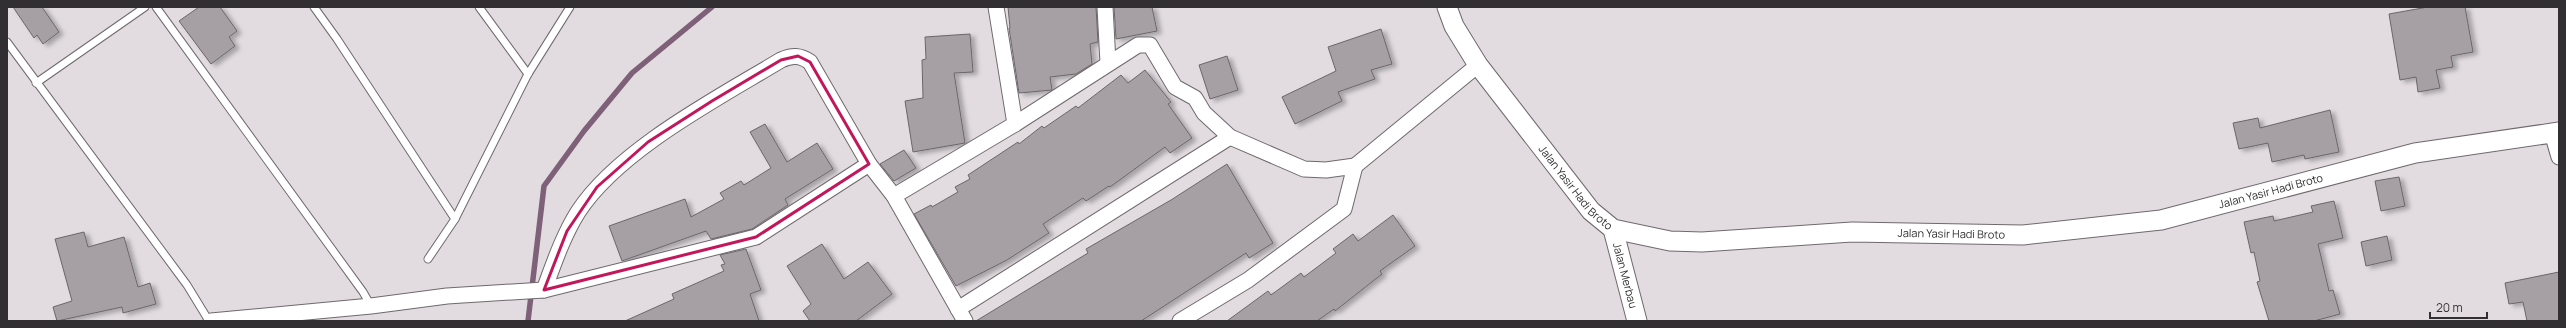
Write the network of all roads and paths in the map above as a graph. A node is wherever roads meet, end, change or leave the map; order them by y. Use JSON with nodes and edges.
{"nodes":[{"id":1,"x":145,"y":7,"type":"edge"},
{"id":2,"x":156,"y":7,"type":"edge"},
{"id":3,"x":314,"y":7,"type":"edge"},
{"id":4,"x":479,"y":7,"type":"edge"},
{"id":5,"x":570,"y":7,"type":"edge"},
{"id":6,"x":996,"y":7,"type":"edge"},
{"id":7,"x":1105,"y":7,"type":"edge"},
{"id":8,"x":1447,"y":7,"type":"edge"},
{"id":9,"x":7,"y":42,"type":"edge"},
{"id":10,"x":1108,"y":63,"type":"junction"},
{"id":11,"x":1478,"y":65,"type":"junction"},
{"id":12,"x":528,"y":74,"type":"junction"},
{"id":13,"x":36,"y":83,"type":"junction"},
{"id":14,"x":1015,"y":124,"type":"junction"},
{"id":15,"x":2555,"y":133,"type":"edge"},
{"id":16,"x":1230,"y":137,"type":"junction"},
{"id":17,"x":2559,"y":157,"type":"edge"},
{"id":18,"x":869,"y":164,"type":"junction"},
{"id":19,"x":1355,"y":166,"type":"junction"},
{"id":20,"x":894,"y":196,"type":"junction"},
{"id":21,"x":455,"y":219,"type":"junction"},
{"id":22,"x":1613,"y":229,"type":"junction"},
{"id":23,"x":428,"y":259,"type":"dead end"},
{"id":24,"x":540,"y":290,"type":"junction"},
{"id":25,"x":371,"y":306,"type":"junction"},
{"id":26,"x":962,"y":315,"type":"edge"},
{"id":27,"x":210,"y":321,"type":"edge"},
{"id":28,"x":1180,"y":321,"type":"edge"},
{"id":29,"x":1637,"y":321,"type":"edge"}],
"edges":[{"from":1,"to":13,"type":"lane"},
{"from":2,"to":25,"type":"lane"},
{"from":3,"to":21,"type":"lane"},
{"from":4,"to":12,"type":"lane"},
{"from":5,"to":12,"type":"lane"},
{"from":6,"to":14,"type":"street"},
{"from":7,"to":10,"type":"street"},
{"from":8,"to":11,"type":"street","name":"Jalan Yasir Hadi Broto"},
{"from":9,"to":13,"type":"lane"},
{"from":10,"to":14,"type":"street"},
{"from":10,"to":16,"type":"street"},
{"from":11,"to":19,"type":"street"},
{"from":11,"to":22,"type":"street","name":"Jalan Yasir Hadi Broto"},
{"from":12,"to":21,"type":"lane"},
{"from":13,"to":27,"type":"lane"},
{"from":14,"to":20,"type":"street"},
{"from":15,"to":17,"type":"street"},
{"from":15,"to":22,"type":"street","name":"Jalan Yasir Hadi Broto"},
{"from":16,"to":19,"type":"street"},
{"from":16,"to":26,"type":"street"},
{"from":18,"to":20,"type":"street"},
{"from":18,"to":24,"type":"street"},
{"from":18,"to":24,"type":"street"},
{"from":19,"to":28,"type":"street"},
{"from":20,"to":26,"type":"street"},
{"from":21,"to":23,"type":"lane"},
{"from":22,"to":29,"type":"street","name":"Jalan Merbau"},
{"from":24,"to":25,"type":"street"},
{"from":25,"to":27,"type":"street"}]}
